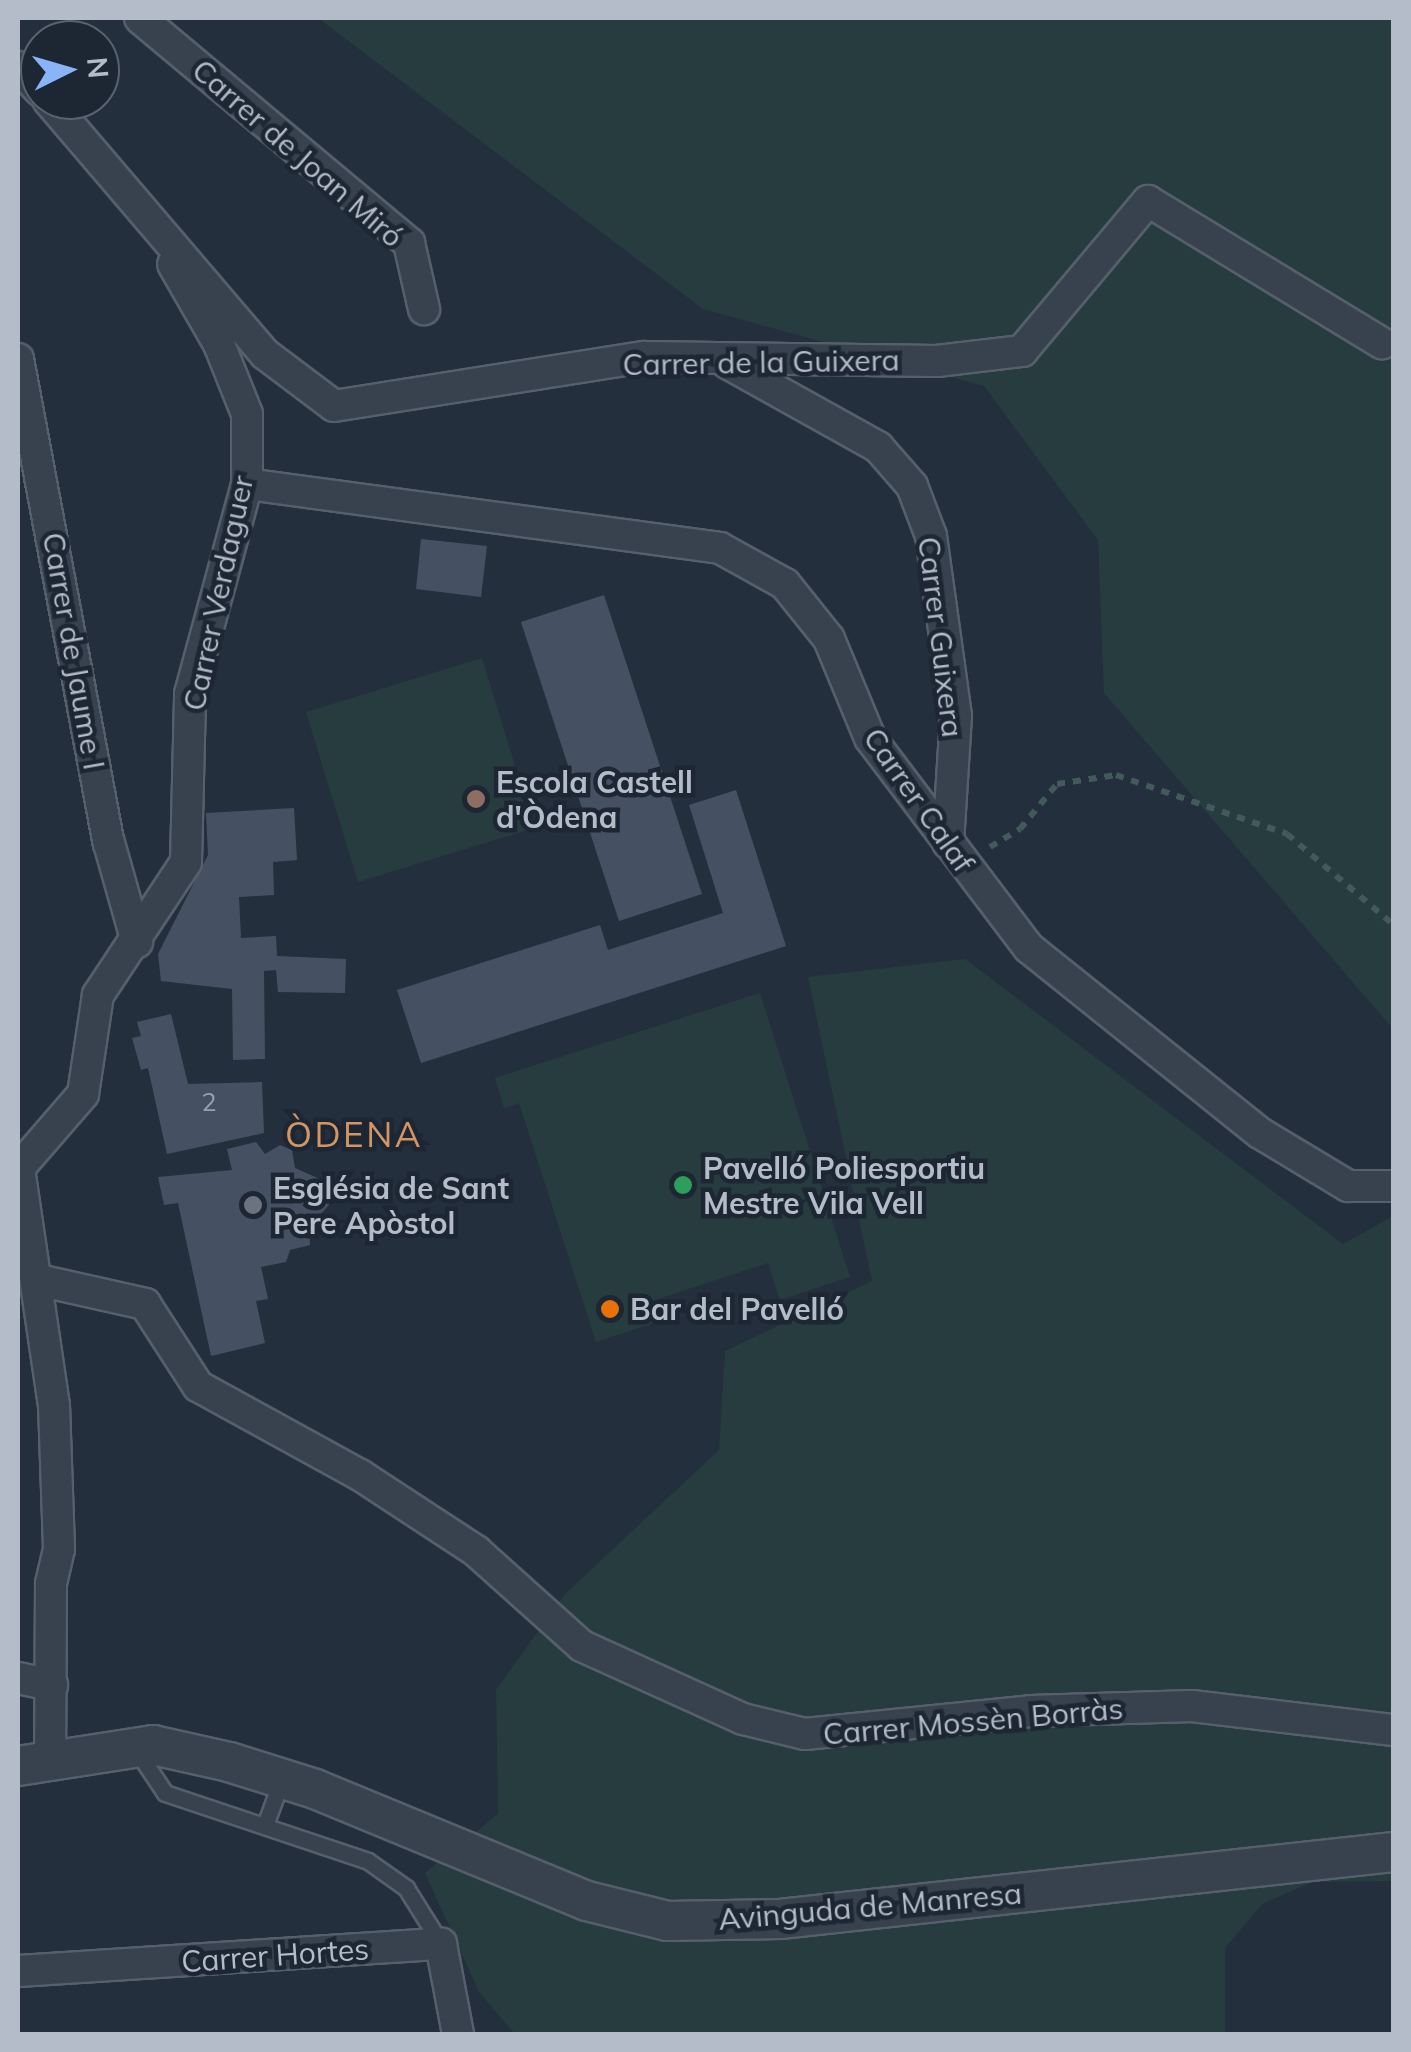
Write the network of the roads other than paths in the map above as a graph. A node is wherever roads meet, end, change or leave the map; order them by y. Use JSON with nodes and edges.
{"nodes":[{"id":1,"x":140,"y":18,"type":"edge"},
{"id":2,"x":65,"y":120,"type":"edge"},
{"id":3,"x":158,"y":227,"type":"junction"},
{"id":4,"x":424,"y":308,"type":"dead end"},
{"id":5,"x":1382,"y":343,"type":"dead end"},
{"id":6,"x":18,"y":359,"type":"edge"},
{"id":7,"x":720,"y":360,"type":"junction"},
{"id":8,"x":246,"y":484,"type":"junction"},
{"id":9,"x":956,"y":854,"type":"junction"},
{"id":10,"x":137,"y":942,"type":"junction"},
{"id":11,"x":18,"y":1165,"type":"edge"},
{"id":12,"x":1394,"y":1186,"type":"edge"},
{"id":13,"x":28,"y":1284,"type":"edge"},
{"id":14,"x":18,"y":1678,"type":"edge"},
{"id":15,"x":52,"y":1685,"type":"junction"},
{"id":16,"x":1394,"y":1730,"type":"edge"},
{"id":17,"x":135,"y":1748,"type":"junction"},
{"id":18,"x":34,"y":1763,"type":"edge"},
{"id":19,"x":282,"y":1779,"type":"junction"},
{"id":20,"x":265,"y":1826,"type":"junction"},
{"id":21,"x":1394,"y":1852,"type":"edge"},
{"id":22,"x":441,"y":1944,"type":"junction"},
{"id":23,"x":18,"y":1971,"type":"edge"},
{"id":24,"x":459,"y":2034,"type":"edge"}],
"edges":[{"from":1,"to":4,"type":"street","name":"Carrer de Joan Miró"},
{"from":2,"to":3,"type":"street","name":"Carrer de la Guixera"},
{"from":3,"to":7,"type":"street","name":"Carrer de la Guixera"},
{"from":3,"to":8,"type":"street","name":"Carrer Verdaguer"},
{"from":5,"to":7,"type":"street","name":"Carrer de la Guixera"},
{"from":6,"to":10,"type":"street","name":"Carrer de Jaume I"},
{"from":7,"to":9,"type":"street","name":"Carrer Guixera"},
{"from":8,"to":9,"type":"street","name":"Carrer Calaf"},
{"from":8,"to":10,"type":"street","name":"Carrer Verdaguer"},
{"from":9,"to":12,"type":"street","name":"Carrer Calaf"},
{"from":10,"to":11,"type":"street","name":"Carrer Verdaguer"},
{"from":11,"to":13,"type":"street"},
{"from":13,"to":15,"type":"street"},
{"from":13,"to":16,"type":"street","name":"Carrer Mossèn Borràs"},
{"from":14,"to":15,"type":"street"},
{"from":15,"to":18,"type":"street"},
{"from":17,"to":18,"type":"street","name":"Avinguda de Manresa"},
{"from":17,"to":19,"type":"street","name":"Avinguda de Manresa"},
{"from":17,"to":20,"type":"lane"},
{"from":19,"to":20,"type":"lane"},
{"from":19,"to":21,"type":"street","name":"Avinguda de Manresa"},
{"from":20,"to":22,"type":"lane"},
{"from":22,"to":23,"type":"street","name":"Carrer Hortes"},
{"from":22,"to":24,"type":"street"}]}
